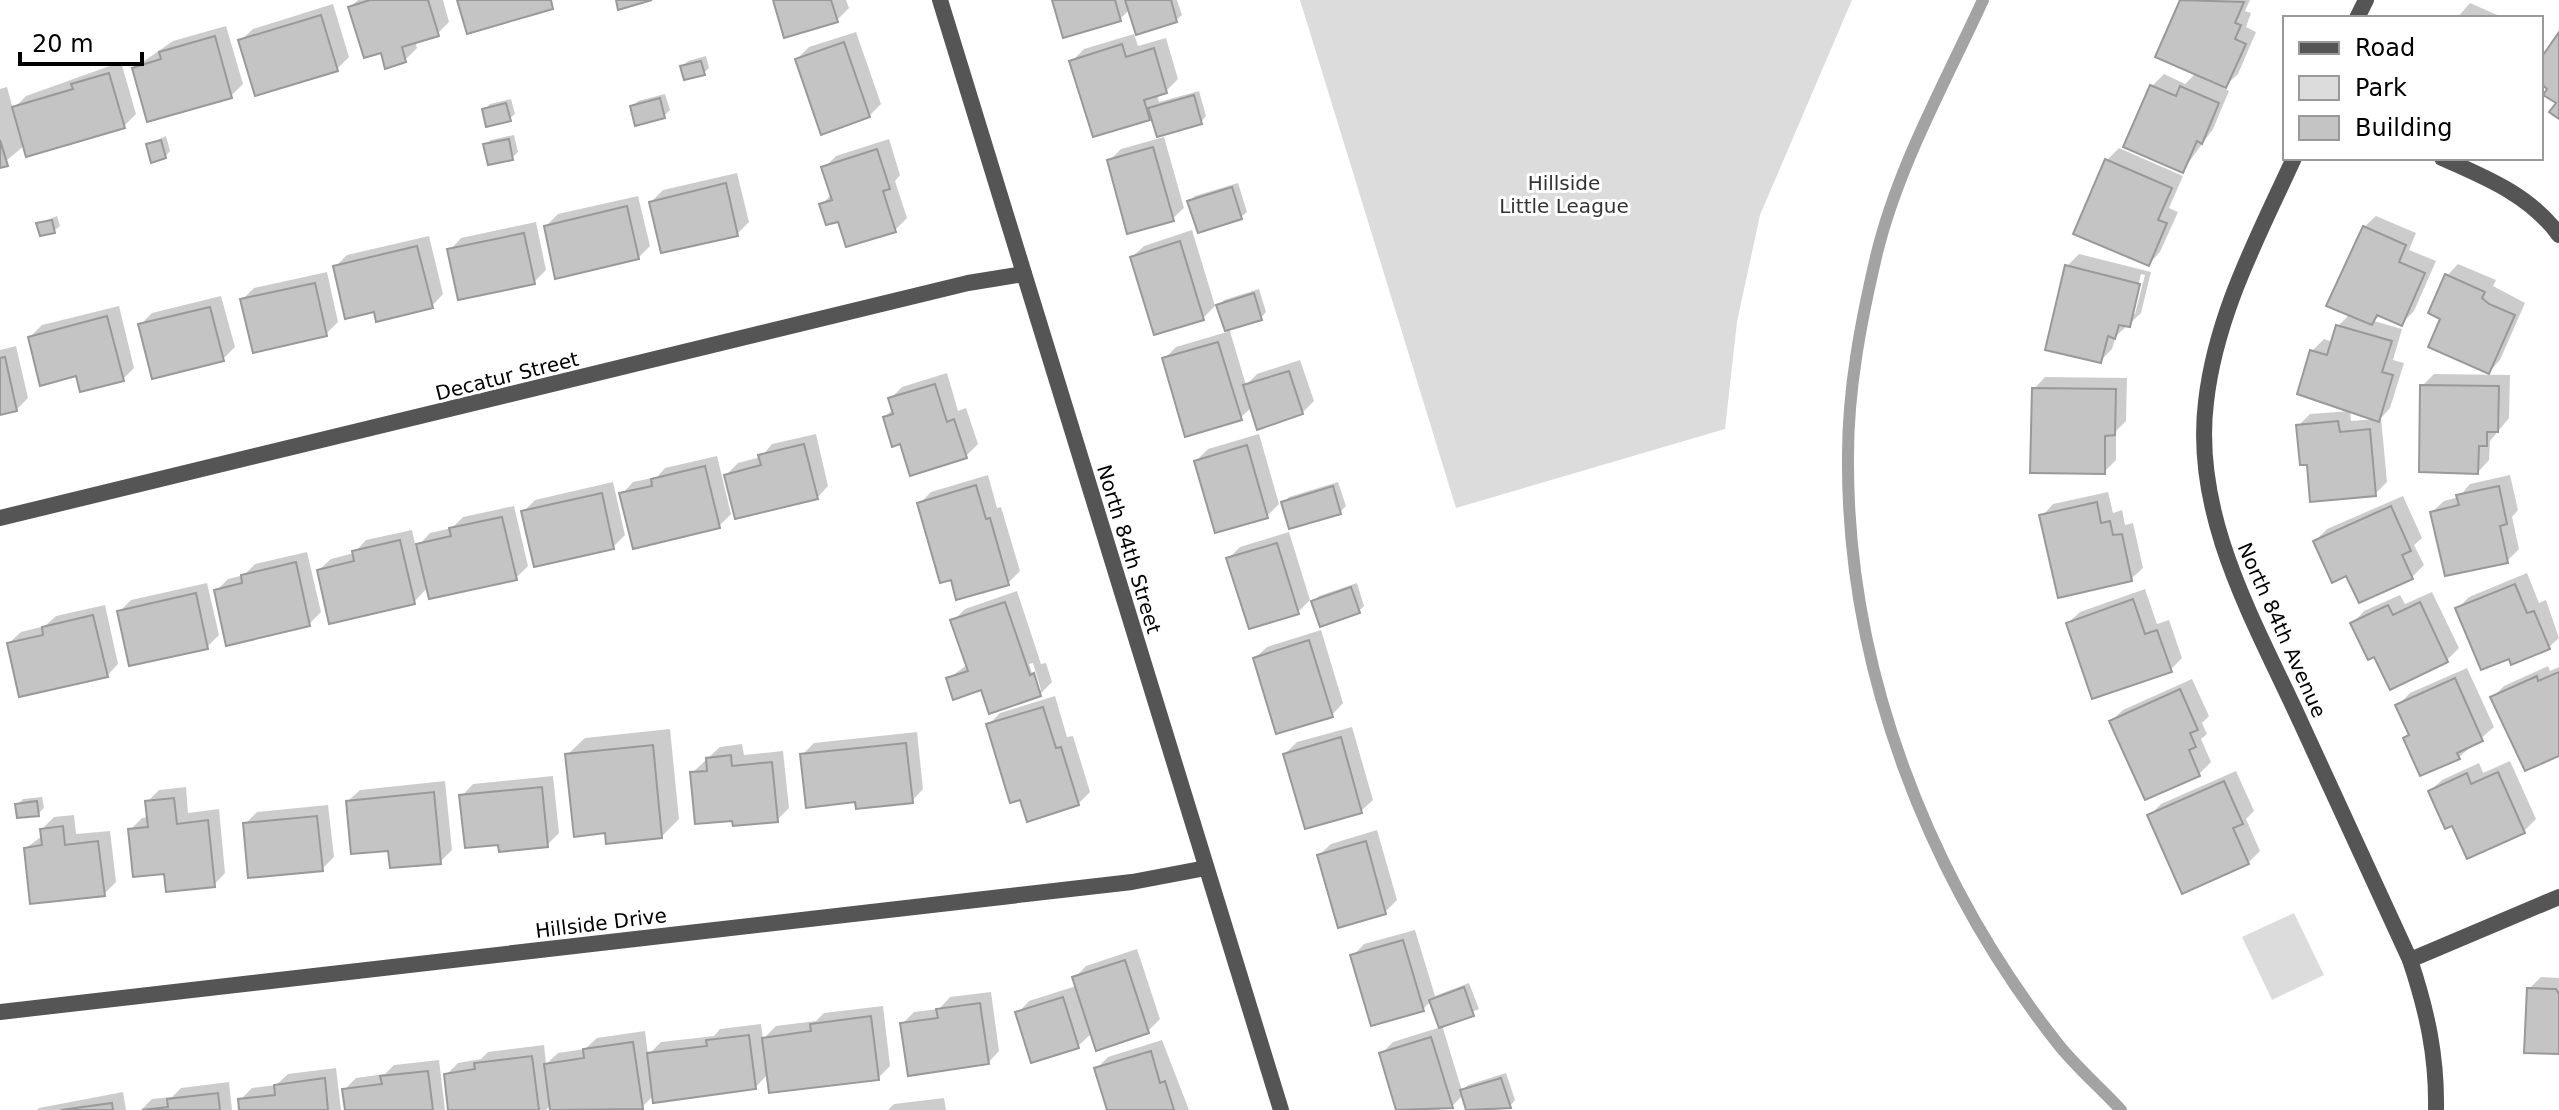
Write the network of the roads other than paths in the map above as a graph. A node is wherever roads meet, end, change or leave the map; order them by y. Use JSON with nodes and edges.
{"nodes":[{"id":1,"x":940,"y":0,"type":"edge"},
{"id":2,"x":2293,"y":160,"type":"edge"},
{"id":3,"x":2447,"y":160,"type":"edge"},
{"id":4,"x":2559,"y":235,"type":"edge"},
{"id":5,"x":1024,"y":274,"type":"junction"},
{"id":6,"x":0,"y":518,"type":"edge"},
{"id":7,"x":1206,"y":868,"type":"junction"},
{"id":8,"x":2559,"y":897,"type":"edge"},
{"id":9,"x":2410,"y":960,"type":"junction"},
{"id":10,"x":0,"y":1012,"type":"edge"},
{"id":11,"x":1281,"y":1110,"type":"edge"},
{"id":12,"x":2436,"y":1110,"type":"edge"}],
"edges":[{"from":1,"to":5,"type":"street","name":"North 84th Street"},
{"from":2,"to":9,"type":"street","name":"North 84th Avenue"},
{"from":3,"to":4,"type":"street"},
{"from":5,"to":6,"type":"street","name":"Decatur Street"},
{"from":5,"to":7,"type":"street","name":"North 84th Street"},
{"from":7,"to":10,"type":"street","name":"Hillside Drive"},
{"from":7,"to":11,"type":"street","name":"North 84th Street"},
{"from":8,"to":9,"type":"street"},
{"from":9,"to":12,"type":"street","name":"North 84th Avenue"}]}
